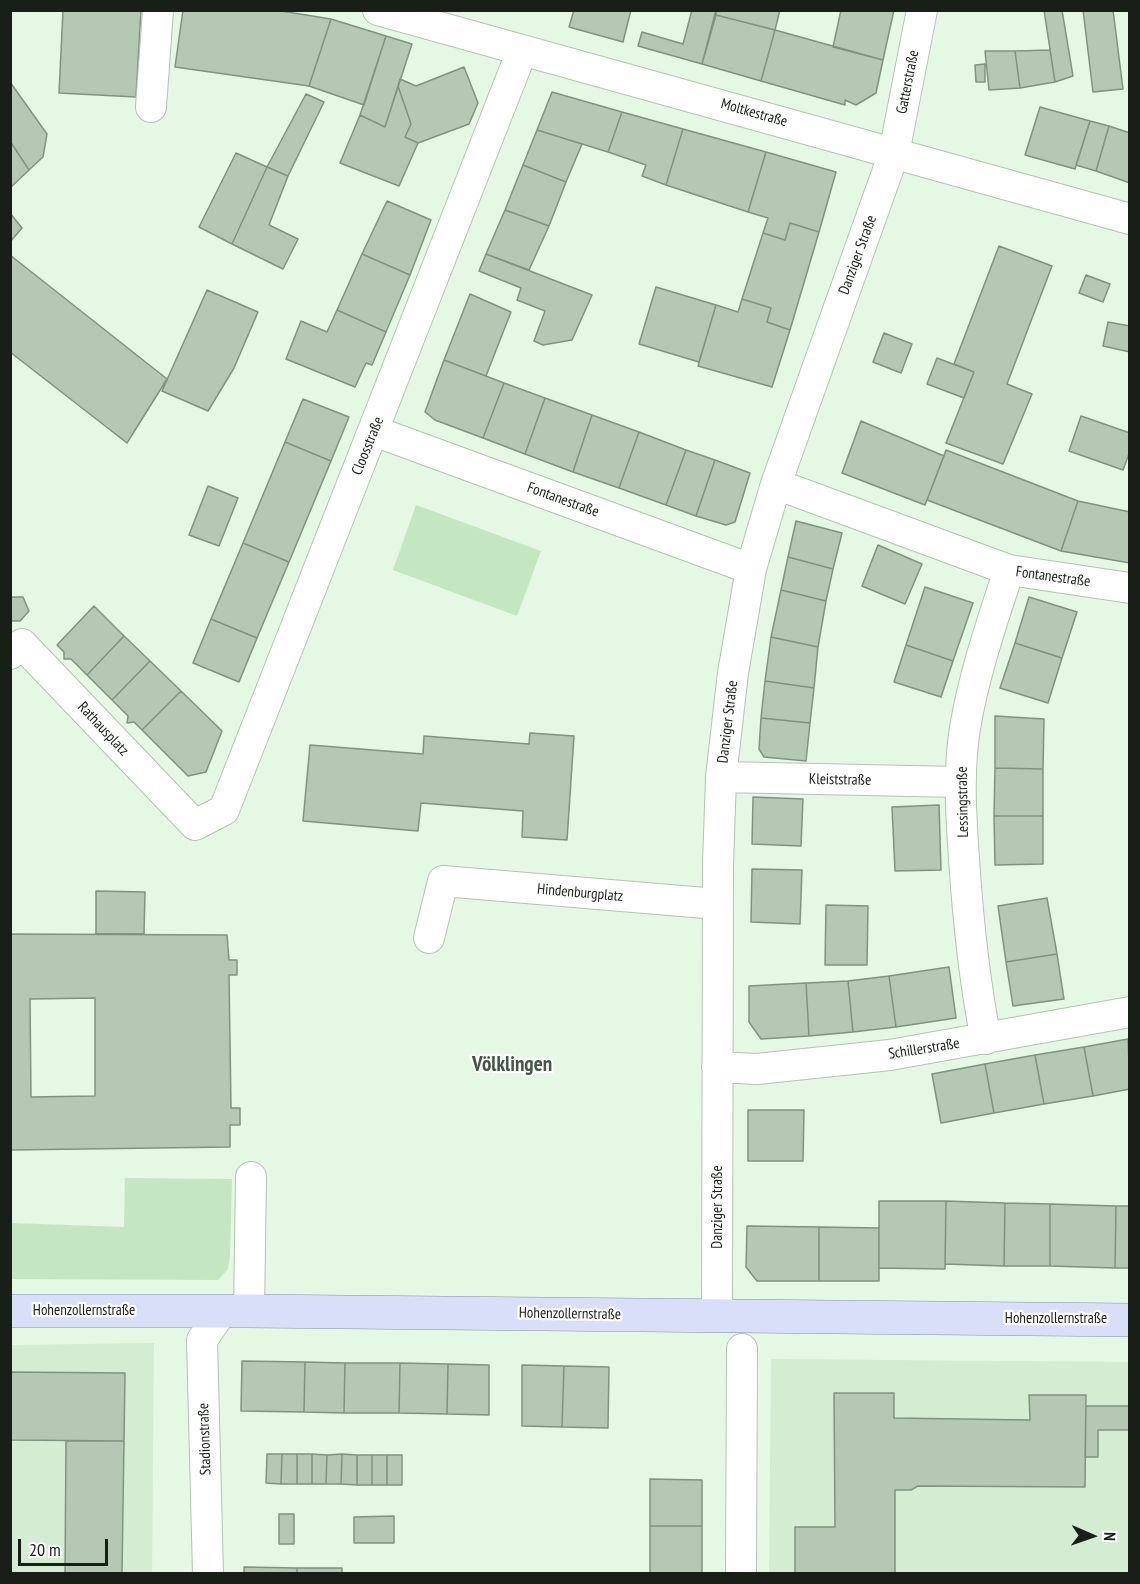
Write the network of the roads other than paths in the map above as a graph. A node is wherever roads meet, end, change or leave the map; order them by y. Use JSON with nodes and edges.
{"nodes":[{"id":1,"x":159,"y":10,"type":"edge"},
{"id":2,"x":378,"y":10,"type":"edge"},
{"id":3,"x":922,"y":10,"type":"edge"},
{"id":4,"x":522,"y":51,"type":"junction"},
{"id":5,"x":151,"y":107,"type":"dead end"},
{"id":6,"x":894,"y":153,"type":"junction"},
{"id":7,"x":1130,"y":219,"type":"edge"},
{"id":8,"x":374,"y":431,"type":"junction"},
{"id":9,"x":776,"y":484,"type":"junction"},
{"id":10,"x":751,"y":569,"type":"junction"},
{"id":11,"x":1009,"y":570,"type":"junction"},
{"id":12,"x":1130,"y":588,"type":"edge"},
{"id":13,"x":10,"y":654,"type":"edge"},
{"id":14,"x":721,"y":777,"type":"junction"},
{"id":15,"x":959,"y":782,"type":"junction"},
{"id":16,"x":195,"y":825,"type":"joint"},
{"id":17,"x":717,"y":904,"type":"junction"},
{"id":18,"x":429,"y":938,"type":"dead end"},
{"id":19,"x":1130,"y":1012,"type":"edge"},
{"id":20,"x":986,"y":1039,"type":"junction"},
{"id":21,"x":717,"y":1067,"type":"junction"},
{"id":22,"x":251,"y":1177,"type":"dead end"},
{"id":23,"x":10,"y":1311,"type":"edge"},
{"id":24,"x":248,"y":1311,"type":"junction"},
{"id":25,"x":717,"y":1316,"type":"junction"},
{"id":26,"x":1130,"y":1320,"type":"edge"},
{"id":27,"x":742,"y":1349,"type":"dead end"},
{"id":28,"x":208,"y":1574,"type":"edge"},
{"id":29,"x":741,"y":1574,"type":"edge"}],
"edges":[{"from":1,"to":5,"type":"street"},
{"from":2,"to":4,"type":"street","name":"Moltkestraße"},
{"from":3,"to":6,"type":"street","name":"Gatterstraße"},
{"from":4,"to":6,"type":"street","name":"Moltkestraße"},
{"from":4,"to":8,"type":"street","name":"Cloosstraße"},
{"from":6,"to":7,"type":"street","name":"Moltkestraße"},
{"from":6,"to":9,"type":"street","name":"Danziger Straße"},
{"from":8,"to":10,"type":"street","name":"Fontanestraße"},
{"from":8,"to":16,"type":"street","name":"Cloosstraße"},
{"from":9,"to":10,"type":"street","name":"Danziger Straße"},
{"from":9,"to":11,"type":"street","name":"Fontanestraße"},
{"from":10,"to":14,"type":"street","name":"Danziger Straße"},
{"from":11,"to":12,"type":"street","name":"Fontanestraße"},
{"from":11,"to":15,"type":"street","name":"Lessingstraße"},
{"from":13,"to":16,"type":"street","name":"Rathausplatz"},
{"from":14,"to":15,"type":"street","name":"Kleiststraße"},
{"from":14,"to":17,"type":"street","name":"Danziger Straße"},
{"from":15,"to":20,"type":"street","name":"Lessingstraße"},
{"from":17,"to":18,"type":"street","name":"Hindenburgplatz"},
{"from":17,"to":21,"type":"street","name":"Danziger Straße"},
{"from":19,"to":20,"type":"street","name":"Schillerstraße"},
{"from":20,"to":21,"type":"street","name":"Schillerstraße"},
{"from":21,"to":25,"type":"street","name":"Danziger Straße"},
{"from":22,"to":24,"type":"street"},
{"from":23,"to":24,"type":"main road","name":"Hohenzollernstraße"},
{"from":24,"to":25,"type":"main road","name":"Hohenzollernstraße"},
{"from":24,"to":28,"type":"street","name":"Stadionstraße"},
{"from":25,"to":26,"type":"main road","name":"Hohenzollernstraße"},
{"from":27,"to":29,"type":"street"}]}
